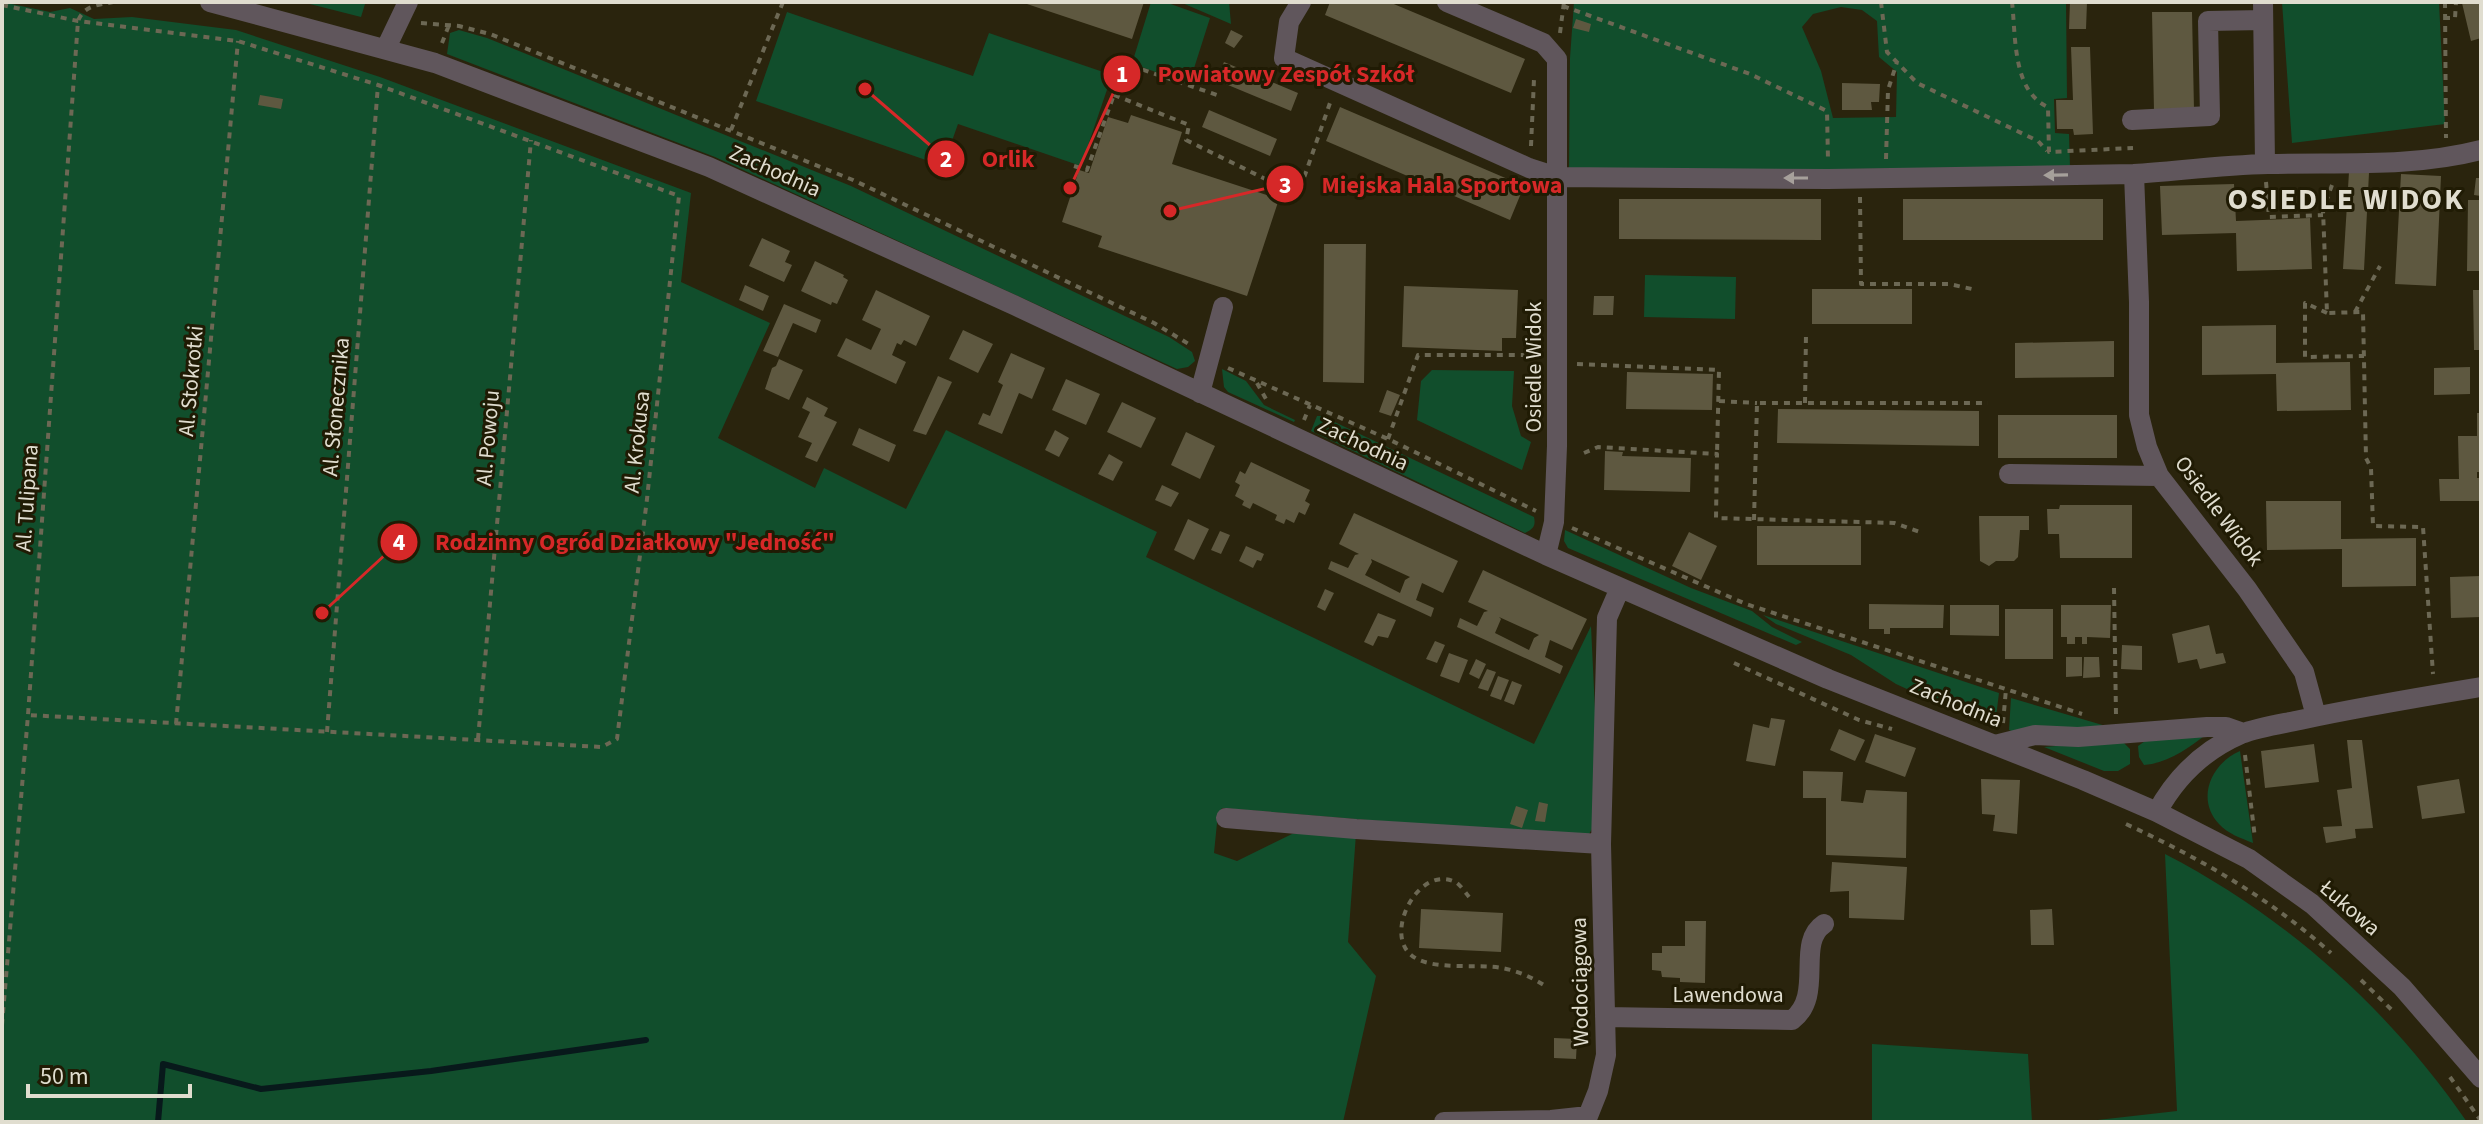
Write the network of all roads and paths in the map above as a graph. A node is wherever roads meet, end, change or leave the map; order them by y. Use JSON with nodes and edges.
{"nodes":[{"id":1,"x":113,"y":2,"type":"edge"},
{"id":2,"x":210,"y":2,"type":"edge"},
{"id":3,"x":783,"y":2,"type":"edge"},
{"id":4,"x":1301,"y":2,"type":"edge"},
{"id":5,"x":1447,"y":2,"type":"edge"},
{"id":6,"x":1881,"y":2,"type":"edge"},
{"id":7,"x":2012,"y":2,"type":"edge"},
{"id":8,"x":2445,"y":2,"type":"edge"},
{"id":9,"x":2456,"y":2,"type":"edge"},
{"id":10,"x":2,"y":5,"type":"edge"},
{"id":11,"x":1563,"y":6,"type":"dead end"},
{"id":12,"x":404,"y":11,"type":"edge"},
{"id":13,"x":2263,"y":11,"type":"edge"},
{"id":14,"x":2444,"y":18,"type":"junction"},
{"id":15,"x":78,"y":21,"type":"junction"},
{"id":16,"x":449,"y":25,"type":"junction"},
{"id":17,"x":238,"y":41,"type":"junction"},
{"id":18,"x":386,"y":48,"type":"junction"},
{"id":19,"x":440,"y":49,"type":"dead end"},
{"id":20,"x":1120,"y":62,"type":"dead end"},
{"id":21,"x":1897,"y":62,"type":"junction"},
{"id":22,"x":1121,"y":75,"type":"dead end"},
{"id":23,"x":378,"y":85,"type":"junction"},
{"id":24,"x":1334,"y":94,"type":"dead end"},
{"id":25,"x":1114,"y":95,"type":"junction"},
{"id":26,"x":1220,"y":96,"type":"dead end"},
{"id":27,"x":1532,"y":109,"type":"dead end"},
{"id":28,"x":2132,"y":120,"type":"dead end"},
{"id":29,"x":731,"y":130,"type":"junction"},
{"id":30,"x":531,"y":140,"type":"junction"},
{"id":31,"x":1531,"y":145,"type":"dead end"},
{"id":32,"x":2133,"y":148,"type":"dead end"},
{"id":33,"x":2481,"y":150,"type":"edge"},
{"id":34,"x":2049,"y":152,"type":"junction"},
{"id":35,"x":2452,"y":158,"type":"junction"},
{"id":36,"x":2265,"y":164,"type":"junction"},
{"id":37,"x":2340,"y":164,"type":"junction"},
{"id":38,"x":1074,"y":166,"type":"dead end"},
{"id":39,"x":2134,"y":174,"type":"junction"},
{"id":40,"x":1557,"y":177,"type":"junction"},
{"id":41,"x":1886,"y":178,"type":"junction"},
{"id":42,"x":1828,"y":179,"type":"junction"},
{"id":43,"x":1860,"y":195,"type":"dead end"},
{"id":44,"x":2323,"y":215,"type":"junction"},
{"id":45,"x":2380,"y":266,"type":"dead end"},
{"id":46,"x":1972,"y":289,"type":"dead end"},
{"id":47,"x":1223,"y":307,"type":"dead end"},
{"id":48,"x":2355,"y":312,"type":"junction"},
{"id":49,"x":2327,"y":313,"type":"junction"},
{"id":50,"x":1806,"y":334,"type":"dead end"},
{"id":51,"x":1194,"y":348,"type":"dead end"},
{"id":52,"x":1544,"y":355,"type":"dead end"},
{"id":53,"x":2364,"y":356,"type":"junction"},
{"id":54,"x":1568,"y":364,"type":"dead end"},
{"id":55,"x":1226,"y":367,"type":"dead end"},
{"id":56,"x":1200,"y":393,"type":"junction"},
{"id":57,"x":1718,"y":401,"type":"junction"},
{"id":58,"x":1757,"y":403,"type":"junction"},
{"id":59,"x":1805,"y":403,"type":"junction"},
{"id":60,"x":1988,"y":403,"type":"dead end"},
{"id":61,"x":1310,"y":405,"type":"junction"},
{"id":62,"x":1305,"y":417,"type":"dead end"},
{"id":63,"x":1388,"y":439,"type":"junction"},
{"id":64,"x":1584,"y":453,"type":"dead end"},
{"id":65,"x":1717,"y":454,"type":"junction"},
{"id":66,"x":2009,"y":474,"type":"dead end"},
{"id":67,"x":2159,"y":476,"type":"junction"},
{"id":68,"x":1542,"y":504,"type":"dead end"},
{"id":69,"x":1754,"y":520,"type":"junction"},
{"id":70,"x":1568,"y":526,"type":"dead end"},
{"id":71,"x":1923,"y":533,"type":"dead end"},
{"id":72,"x":1546,"y":555,"type":"junction"},
{"id":73,"x":1620,"y":588,"type":"junction"},
{"id":74,"x":2114,"y":588,"type":"dead end"},
{"id":75,"x":1721,"y":656,"type":"dead end"},
{"id":76,"x":2481,"y":687,"type":"edge"},
{"id":77,"x":2006,"y":689,"type":"junction"},
{"id":78,"x":2435,"y":695,"type":"junction"},
{"id":79,"x":28,"y":715,"type":"junction"},
{"id":80,"x":2316,"y":716,"type":"junction"},
{"id":81,"x":2089,"y":717,"type":"dead end"},
{"id":82,"x":176,"y":724,"type":"junction"},
{"id":83,"x":2117,"y":726,"type":"dead end"},
{"id":84,"x":1900,"y":731,"type":"dead end"},
{"id":85,"x":327,"y":732,"type":"junction"},
{"id":86,"x":2243,"y":733,"type":"junction"},
{"id":87,"x":1999,"y":736,"type":"junction"},
{"id":88,"x":478,"y":739,"type":"junction"},
{"id":89,"x":2157,"y":812,"type":"junction"},
{"id":90,"x":1226,"y":818,"type":"dead end"},
{"id":91,"x":2120,"y":821,"type":"dead end"},
{"id":92,"x":1601,"y":844,"type":"junction"},
{"id":93,"x":2249,"y":859,"type":"junction"},
{"id":94,"x":1469,"y":897,"type":"dead end"},
{"id":95,"x":1824,"y":924,"type":"dead end"},
{"id":96,"x":2336,"y":957,"type":"dead end"},
{"id":97,"x":2356,"y":975,"type":"dead end"},
{"id":98,"x":1547,"y":987,"type":"dead end"},
{"id":99,"x":1605,"y":1017,"type":"junction"},
{"id":100,"x":2401,"y":1020,"type":"dead end"},
{"id":101,"x":2,"y":1025,"type":"edge"},
{"id":102,"x":2448,"y":1074,"type":"dead end"},
{"id":103,"x":2481,"y":1078,"type":"edge"},
{"id":104,"x":2481,"y":1121,"type":"edge"},
{"id":105,"x":1445,"y":1122,"type":"edge"}],
"edges":[{"from":1,"to":15,"type":"path"},
{"from":2,"to":18,"type":"street","name":"Zachodnia"},
{"from":3,"to":29,"type":"path"},
{"from":4,"to":40,"type":"street"},
{"from":5,"to":40,"type":"street","name":"Osiedle Widok"},
{"from":6,"to":21,"type":"path"},
{"from":7,"to":34,"type":"path"},
{"from":8,"to":14,"type":"path"},
{"from":9,"to":14,"type":"path"},
{"from":10,"to":15,"type":"path"},
{"from":11,"to":42,"type":"path"},
{"from":12,"to":16,"type":"path"},
{"from":12,"to":18,"type":"street"},
{"from":13,"to":28,"type":"street"},
{"from":13,"to":36,"type":"street"},
{"from":14,"to":35,"type":"path"},
{"from":15,"to":17,"type":"path"},
{"from":15,"to":79,"type":"path","name":"Al. Tulipana"},
{"from":16,"to":19,"type":"path"},
{"from":16,"to":29,"type":"path"},
{"from":17,"to":23,"type":"path"},
{"from":17,"to":82,"type":"path","name":"Al. Stokrotki"},
{"from":18,"to":56,"type":"street","name":"Zachodnia"},
{"from":20,"to":26,"type":"path"},
{"from":21,"to":34,"type":"path"},
{"from":21,"to":41,"type":"path"},
{"from":22,"to":25,"type":"path"},
{"from":23,"to":30,"type":"path"},
{"from":23,"to":85,"type":"path","name":"Al. Słonecznika"},
{"from":24,"to":25,"type":"path"},
{"from":25,"to":38,"type":"path"},
{"from":27,"to":31,"type":"path"},
{"from":29,"to":51,"type":"path"},
{"from":30,"to":88,"type":"path","name":"Al. Powoju"},
{"from":30,"to":88,"type":"path","name":"Al. Krokusa"},
{"from":32,"to":34,"type":"path"},
{"from":33,"to":35,"type":"street"},
{"from":35,"to":37,"type":"street"},
{"from":36,"to":37,"type":"street"},
{"from":36,"to":39,"type":"street"},
{"from":36,"to":44,"type":"path"},
{"from":37,"to":44,"type":"path"},
{"from":39,"to":41,"type":"street","one_way":true},
{"from":39,"to":67,"type":"street","name":"Osiedle Widok"},
{"from":42,"to":40,"type":"street","one_way":true},
{"from":40,"to":72,"type":"street","name":"Osiedle Widok"},
{"from":41,"to":42,"type":"street"},
{"from":43,"to":46,"type":"path"},
{"from":44,"to":49,"type":"path"},
{"from":45,"to":48,"type":"path"},
{"from":47,"to":56,"type":"street"},
{"from":48,"to":49,"type":"path"},
{"from":48,"to":53,"type":"path"},
{"from":49,"to":53,"type":"path"},
{"from":50,"to":59,"type":"path"},
{"from":52,"to":63,"type":"path"},
{"from":53,"to":78,"type":"path"},
{"from":54,"to":57,"type":"path"},
{"from":55,"to":61,"type":"path"},
{"from":56,"to":72,"type":"street","name":"Zachodnia"},
{"from":57,"to":58,"type":"path"},
{"from":57,"to":65,"type":"path"},
{"from":58,"to":59,"type":"path"},
{"from":58,"to":69,"type":"path"},
{"from":59,"to":60,"type":"path"},
{"from":61,"to":62,"type":"path"},
{"from":61,"to":63,"type":"path"},
{"from":63,"to":68,"type":"path"},
{"from":64,"to":65,"type":"path"},
{"from":65,"to":69,"type":"path"},
{"from":66,"to":67,"type":"street"},
{"from":67,"to":80,"type":"street","name":"Osiedle Widok"},
{"from":69,"to":71,"type":"path"},
{"from":70,"to":77,"type":"path"},
{"from":72,"to":73,"type":"street","name":"Zachodnia"},
{"from":73,"to":87,"type":"street","name":"Zachodnia"},
{"from":73,"to":92,"type":"street","name":"Wodociągowa"},
{"from":74,"to":83,"type":"path"},
{"from":75,"to":84,"type":"path"},
{"from":76,"to":78,"type":"street"},
{"from":77,"to":81,"type":"path"},
{"from":77,"to":87,"type":"path"},
{"from":78,"to":80,"type":"street"},
{"from":79,"to":82,"type":"path"},
{"from":79,"to":101,"type":"path","name":"Al. Tulipana"},
{"from":80,"to":86,"type":"street"},
{"from":82,"to":85,"type":"path"},
{"from":85,"to":88,"type":"path"},
{"from":86,"to":87,"type":"street"},
{"from":86,"to":89,"type":"street"},
{"from":86,"to":93,"type":"path"},
{"from":87,"to":89,"type":"street","name":"Zachodnia"},
{"from":89,"to":93,"type":"street","name":"Łukowa"},
{"from":90,"to":92,"type":"street"},
{"from":91,"to":96,"type":"path"},
{"from":92,"to":99,"type":"street","name":"Wodociągowa"},
{"from":93,"to":103,"type":"street","name":"Łukowa"},
{"from":94,"to":98,"type":"path"},
{"from":95,"to":99,"type":"street","name":"Lawendowa"},
{"from":97,"to":100,"type":"path"},
{"from":99,"to":105,"type":"street","name":"Wodociągowa"},
{"from":102,"to":104,"type":"path"}]}
